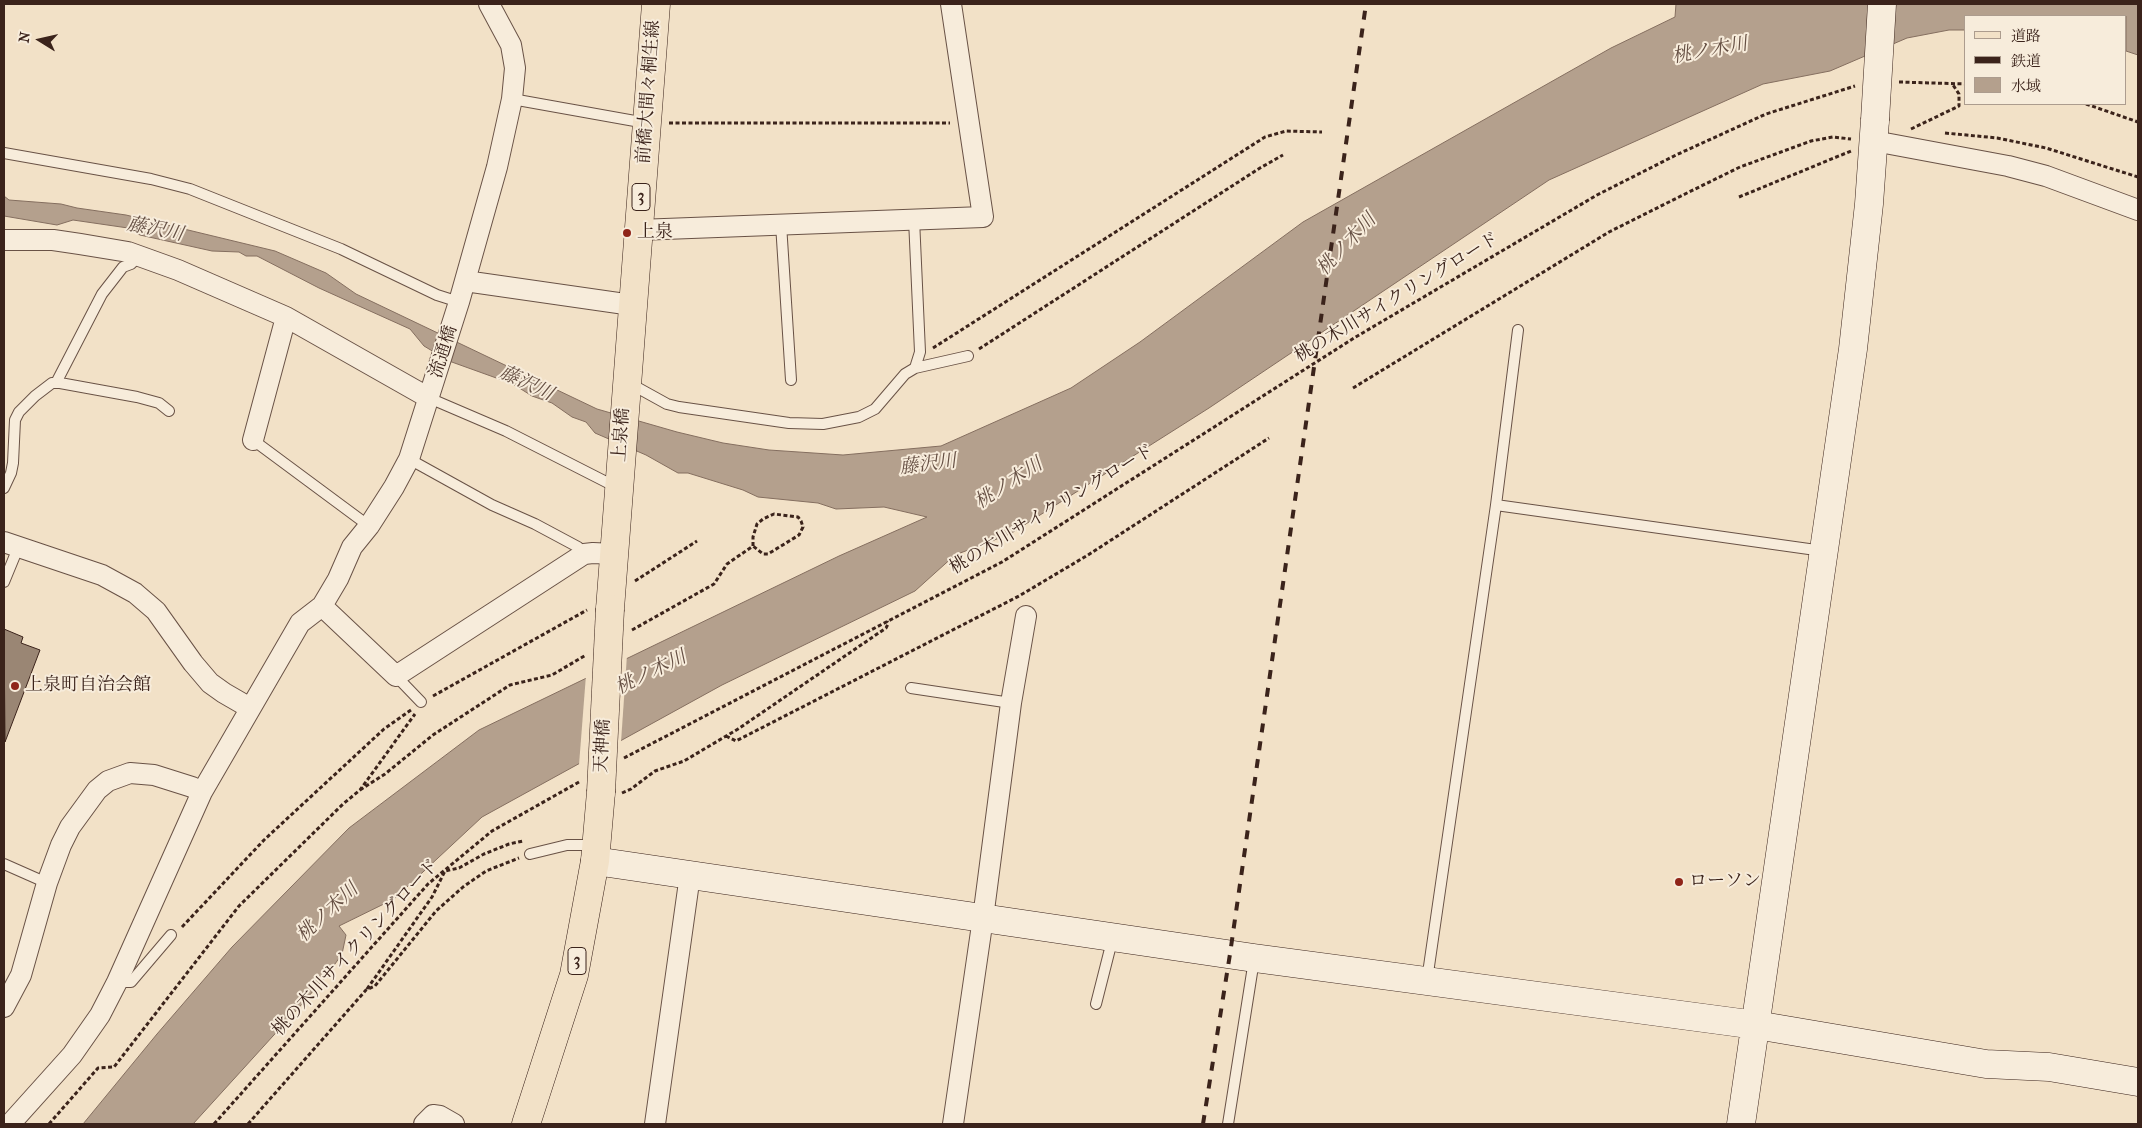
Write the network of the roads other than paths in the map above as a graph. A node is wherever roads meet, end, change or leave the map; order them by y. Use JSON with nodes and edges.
{"nodes":[{"id":1,"x":489,"y":4,"type":"edge"},
{"id":2,"x":656,"y":4,"type":"edge"},
{"id":3,"x":951,"y":4,"type":"edge"},
{"id":4,"x":1882,"y":4,"type":"edge"},
{"id":5,"x":512,"y":99,"type":"junction"},
{"id":6,"x":646,"y":123,"type":"junction"},
{"id":7,"x":1874,"y":130,"type":"junction"},
{"id":8,"x":4,"y":153,"type":"edge"},
{"id":9,"x":2138,"y":210,"type":"edge"},
{"id":10,"x":914,"y":219,"type":"junction"},
{"id":11,"x":781,"y":224,"type":"junction"},
{"id":12,"x":638,"y":230,"type":"junction"},
{"id":13,"x":4,"y":240,"type":"edge"},
{"id":14,"x":139,"y":256,"type":"junction"},
{"id":15,"x":465,"y":281,"type":"junction"},
{"id":16,"x":632,"y":306,"type":"junction"},
{"id":17,"x":457,"y":307,"type":"junction"},
{"id":18,"x":286,"y":317,"type":"junction"},
{"id":19,"x":1518,"y":330,"type":"dead end"},
{"id":20,"x":968,"y":356,"type":"road end"},
{"id":21,"x":914,"y":368,"type":"junction"},
{"id":22,"x":791,"y":380,"type":"dead end"},
{"id":23,"x":56,"y":383,"type":"junction"},
{"id":24,"x":626,"y":385,"type":"junction"},
{"id":25,"x":430,"y":394,"type":"junction"},
{"id":26,"x":169,"y":411,"type":"dead end"},
{"id":27,"x":253,"y":440,"type":"joint"},
{"id":28,"x":409,"y":459,"type":"junction"},
{"id":29,"x":619,"y":485,"type":"junction"},
{"id":30,"x":4,"y":488,"type":"edge"},
{"id":31,"x":1496,"y":505,"type":"junction"},
{"id":32,"x":369,"y":526,"type":"junction"},
{"id":33,"x":11,"y":545,"type":"edge"},
{"id":34,"x":1824,"y":551,"type":"junction"},
{"id":35,"x":584,"y":554,"type":"junction"},
{"id":36,"x":614,"y":554,"type":"junction"},
{"id":37,"x":4,"y":582,"type":"edge"},
{"id":38,"x":322,"y":606,"type":"junction"},
{"id":39,"x":1026,"y":616,"type":"dead end"},
{"id":40,"x":400,"y":679,"type":"junction"},
{"id":41,"x":911,"y":688,"type":"dead end"},
{"id":42,"x":421,"y":702,"type":"road end"},
{"id":43,"x":1010,"y":703,"type":"junction"},
{"id":44,"x":250,"y":708,"type":"junction"},
{"id":45,"x":202,"y":792,"type":"junction"},
{"id":46,"x":596,"y":853,"type":"junction"},
{"id":47,"x":530,"y":854,"type":"road end"},
{"id":48,"x":4,"y":864,"type":"edge"},
{"id":49,"x":690,"y":875,"type":"junction"},
{"id":50,"x":47,"y":883,"type":"junction"},
{"id":51,"x":983,"y":918,"type":"junction"},
{"id":52,"x":171,"y":935,"type":"road end"},
{"id":53,"x":1113,"y":936,"type":"junction"},
{"id":54,"x":1254,"y":958,"type":"junction"},
{"id":55,"x":1427,"y":981,"type":"junction"},
{"id":56,"x":117,"y":982,"type":"junction"},
{"id":57,"x":1096,"y":1004,"type":"dead end"},
{"id":58,"x":4,"y":1007,"type":"edge"},
{"id":59,"x":1756,"y":1025,"type":"junction"},
{"id":60,"x":2138,"y":1082,"type":"edge"},
{"id":61,"x":10,"y":1124,"type":"edge"},
{"id":62,"x":424,"y":1124,"type":"edge"},
{"id":63,"x":454,"y":1124,"type":"edge"},
{"id":64,"x":526,"y":1124,"type":"edge"},
{"id":65,"x":654,"y":1124,"type":"edge"},
{"id":66,"x":953,"y":1124,"type":"edge"},
{"id":67,"x":1228,"y":1124,"type":"edge"},
{"id":68,"x":1741,"y":1124,"type":"edge"}],
"edges":[{"from":1,"to":5,"type":"street","name":"流通橋"},
{"from":2,"to":6,"type":"main road","name":"前橋大間々桐生線","number":"3"},
{"from":3,"to":10,"type":"street"},
{"from":4,"to":7,"type":"street","bridge":true},
{"from":5,"to":6,"type":"lane"},
{"from":5,"to":15,"type":"street","name":"流通橋"},
{"from":6,"to":12,"type":"main road","name":"前橋大間々桐生線","number":"3"},
{"from":7,"to":9,"type":"street"},
{"from":7,"to":34,"type":"street"},
{"from":8,"to":17,"type":"lane"},
{"from":10,"to":11,"type":"street"},
{"from":10,"to":21,"type":"lane"},
{"from":11,"to":12,"type":"street"},
{"from":11,"to":22,"type":"lane"},
{"from":12,"to":16,"type":"main road","name":"前橋大間々桐生線","number":"3"},
{"from":13,"to":14,"type":"street"},
{"from":14,"to":18,"type":"street"},
{"from":14,"to":23,"type":"lane"},
{"from":15,"to":16,"type":"street"},
{"from":15,"to":17,"type":"street","name":"流通橋"},
{"from":16,"to":24,"type":"main road","name":"前橋大間々桐生線","number":"3"},
{"from":17,"to":25,"type":"street","name":"流通橋"},
{"from":18,"to":25,"type":"street"},
{"from":18,"to":27,"type":"street"},
{"from":19,"to":31,"type":"lane"},
{"from":20,"to":21,"type":"lane"},
{"from":21,"to":24,"type":"lane"},
{"from":23,"to":26,"type":"lane"},
{"from":23,"to":30,"type":"lane"},
{"from":24,"to":29,"type":"main road","name":"上泉橋","number":"3"},
{"from":25,"to":28,"type":"street","name":"流通橋"},
{"from":25,"to":29,"type":"lane"},
{"from":27,"to":32,"type":"lane"},
{"from":28,"to":32,"type":"street","name":"流通橋"},
{"from":28,"to":35,"type":"lane"},
{"from":29,"to":36,"type":"main road","number":"3"},
{"from":31,"to":34,"type":"lane"},
{"from":31,"to":55,"type":"lane"},
{"from":32,"to":38,"type":"street","name":"流通橋"},
{"from":33,"to":37,"type":"lane"},
{"from":33,"to":44,"type":"street"},
{"from":34,"to":59,"type":"street"},
{"from":35,"to":36,"type":"street"},
{"from":35,"to":40,"type":"street"},
{"from":36,"to":46,"type":"main road","name":"天神橋","number":"3","bridge":true},
{"from":38,"to":40,"type":"street"},
{"from":38,"to":44,"type":"street"},
{"from":39,"to":43,"type":"street"},
{"from":40,"to":42,"type":"lane"},
{"from":41,"to":43,"type":"lane"},
{"from":43,"to":51,"type":"street"},
{"from":44,"to":45,"type":"street"},
{"from":45,"to":50,"type":"street"},
{"from":45,"to":56,"type":"street"},
{"from":46,"to":47,"type":"lane"},
{"from":46,"to":49,"type":"street"},
{"from":46,"to":64,"type":"main road","number":"3"},
{"from":48,"to":50,"type":"lane"},
{"from":49,"to":51,"type":"street"},
{"from":49,"to":65,"type":"street"},
{"from":50,"to":58,"type":"street"},
{"from":51,"to":53,"type":"street"},
{"from":51,"to":66,"type":"street"},
{"from":52,"to":56,"type":"lane"},
{"from":53,"to":54,"type":"street"},
{"from":53,"to":57,"type":"lane"},
{"from":54,"to":55,"type":"street"},
{"from":54,"to":67,"type":"lane"},
{"from":55,"to":59,"type":"street"},
{"from":56,"to":61,"type":"street"},
{"from":59,"to":60,"type":"street"},
{"from":59,"to":68,"type":"street"},
{"from":62,"to":63,"type":"street"}]}
